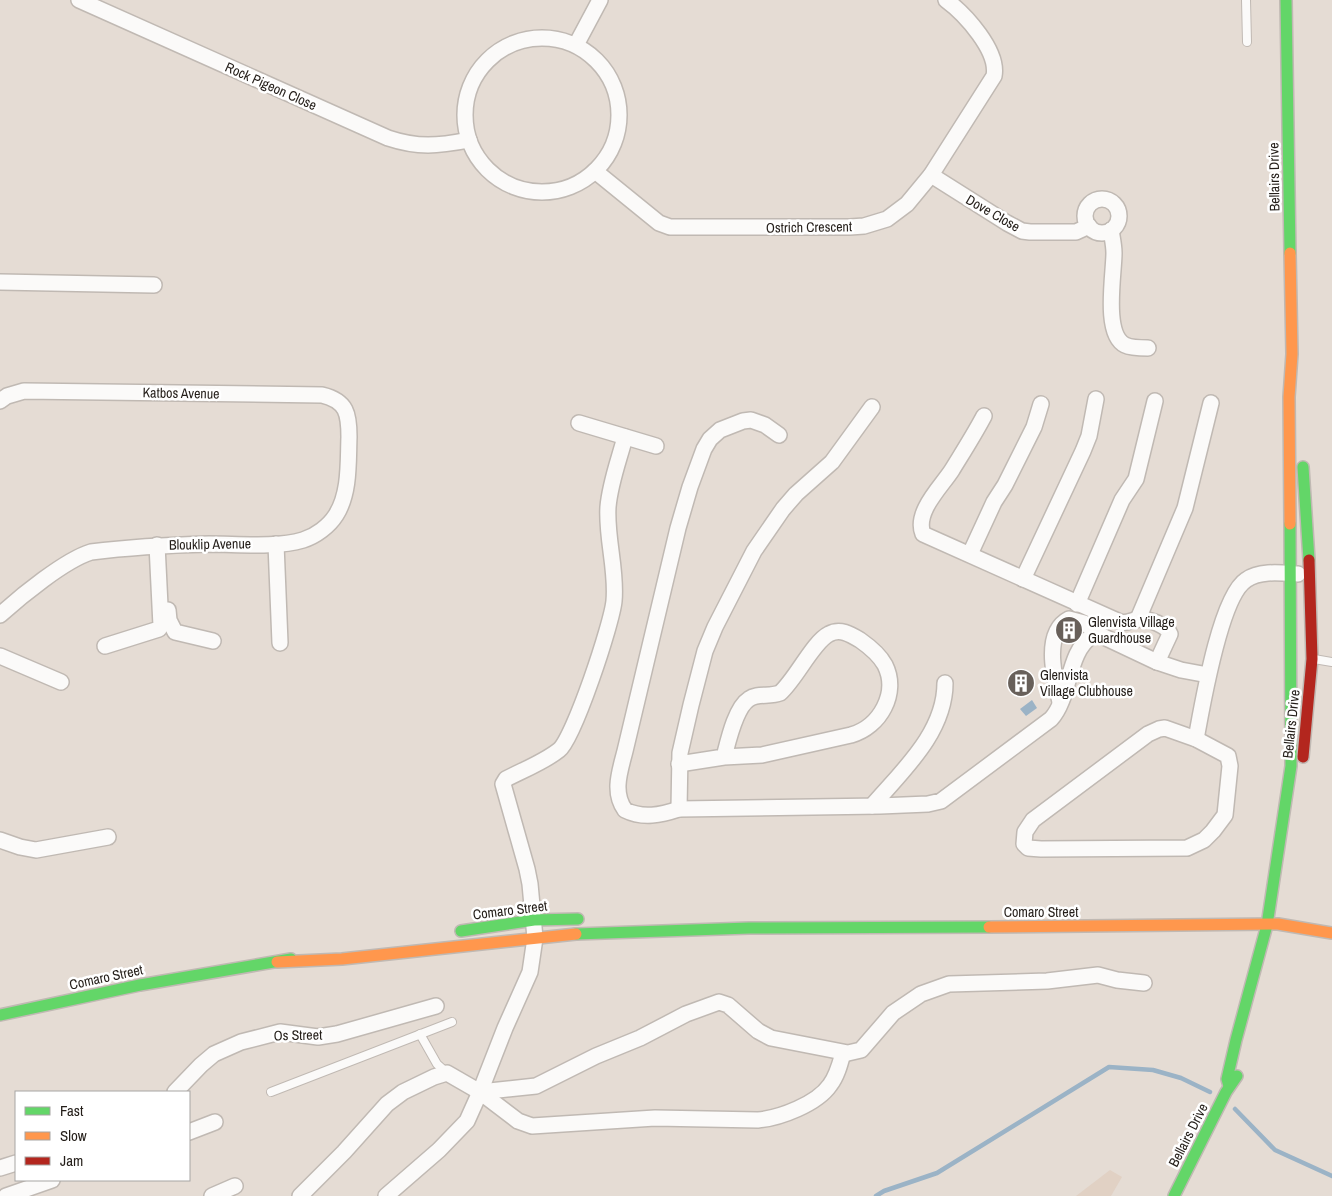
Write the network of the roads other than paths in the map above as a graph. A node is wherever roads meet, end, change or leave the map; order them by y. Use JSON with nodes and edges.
{"nodes":[{"id":1,"x":79,"y":0,"type":"edge"},
{"id":2,"x":600,"y":0,"type":"edge"},
{"id":3,"x":946,"y":0,"type":"edge"},
{"id":4,"x":1246,"y":0,"type":"edge"},
{"id":5,"x":1286,"y":0,"type":"edge"},
{"id":6,"x":1247,"y":42,"type":"dead end"},
{"id":7,"x":576,"y":45,"type":"junction"},
{"id":8,"x":468,"y":140,"type":"junction"},
{"id":9,"x":595,"y":171,"type":"junction"},
{"id":10,"x":931,"y":175,"type":"junction"},
{"id":11,"x":1089,"y":226,"type":"junction"},
{"id":12,"x":1111,"y":230,"type":"junction"},
{"id":13,"x":0,"y":282,"type":"edge"},
{"id":14,"x":154,"y":286,"type":"dead end"},
{"id":15,"x":1148,"y":348,"type":"dead end"},
{"id":16,"x":1292,"y":354,"type":"junction"},
{"id":17,"x":1096,"y":399,"type":"dead end"},
{"id":18,"x":0,"y":401,"type":"edge"},
{"id":19,"x":1155,"y":401,"type":"dead end"},
{"id":20,"x":1211,"y":403,"type":"dead end"},
{"id":21,"x":1041,"y":404,"type":"dead end"},
{"id":22,"x":872,"y":407,"type":"dead end"},
{"id":23,"x":984,"y":416,"type":"dead end"},
{"id":24,"x":349,"y":422,"type":"joint"},
{"id":25,"x":579,"y":423,"type":"dead end"},
{"id":26,"x":1301,"y":432,"type":"dead end"},
{"id":27,"x":779,"y":435,"type":"dead end"},
{"id":28,"x":625,"y":437,"type":"junction"},
{"id":29,"x":656,"y":446,"type":"dead end"},
{"id":30,"x":1303,"y":460,"type":"dead end"},
{"id":31,"x":276,"y":544,"type":"junction"},
{"id":32,"x":161,"y":545,"type":"junction"},
{"id":33,"x":970,"y":554,"type":"junction"},
{"id":34,"x":1289,"y":573,"type":"junction"},
{"id":35,"x":1310,"y":574,"type":"junction"},
{"id":36,"x":1024,"y":579,"type":"junction"},
{"id":37,"x":1077,"y":604,"type":"junction"},
{"id":38,"x":0,"y":616,"type":"edge"},
{"id":39,"x":1138,"y":619,"type":"junction"},
{"id":40,"x":1102,"y":636,"type":"junction"},
{"id":41,"x":213,"y":641,"type":"dead end"},
{"id":42,"x":280,"y":642,"type":"dead end"},
{"id":43,"x":105,"y":646,"type":"dead end"},
{"id":44,"x":0,"y":656,"type":"edge"},
{"id":45,"x":1301,"y":660,"type":"junction"},
{"id":46,"x":1157,"y":662,"type":"junction"},
{"id":47,"x":1332,"y":662,"type":"edge"},
{"id":48,"x":1208,"y":675,"type":"junction"},
{"id":49,"x":60,"y":682,"type":"dead end"},
{"id":50,"x":944,"y":683,"type":"dead end"},
{"id":51,"x":1060,"y":702,"type":"junction"},
{"id":52,"x":1196,"y":739,"type":"junction"},
{"id":53,"x":724,"y":758,"type":"junction"},
{"id":54,"x":679,"y":764,"type":"junction"},
{"id":55,"x":1299,"y":788,"type":"dead end"},
{"id":56,"x":872,"y":806,"type":"junction"},
{"id":57,"x":679,"y":809,"type":"junction"},
{"id":58,"x":108,"y":837,"type":"dead end"},
{"id":59,"x":0,"y":840,"type":"edge"},
{"id":60,"x":1288,"y":860,"type":"dead end"},
{"id":61,"x":588,"y":919,"type":"dead end"},
{"id":62,"x":670,"y":919,"type":"dead end"},
{"id":63,"x":534,"y":920,"type":"junction"},
{"id":64,"x":1272,"y":925,"type":"junction"},
{"id":65,"x":749,"y":928,"type":"junction"},
{"id":66,"x":1332,"y":932,"type":"edge"},
{"id":67,"x":450,"y":933,"type":"dead end"},
{"id":68,"x":534,"y":938,"type":"junction"},
{"id":69,"x":1274,"y":943,"type":"dead end"},
{"id":70,"x":373,"y":944,"type":"dead end"},
{"id":71,"x":277,"y":962,"type":"junction"},
{"id":72,"x":1144,"y":983,"type":"dead end"},
{"id":73,"x":436,"y":1006,"type":"dead end"},
{"id":74,"x":0,"y":1015,"type":"edge"},
{"id":75,"x":452,"y":1022,"type":"dead end"},
{"id":76,"x":420,"y":1034,"type":"junction"},
{"id":77,"x":1246,"y":1050,"type":"dead end"},
{"id":78,"x":843,"y":1053,"type":"junction"},
{"id":79,"x":447,"y":1072,"type":"junction"},
{"id":80,"x":1229,"y":1086,"type":"junction"},
{"id":81,"x":176,"y":1091,"type":"edge"},
{"id":82,"x":271,"y":1092,"type":"dead end"},
{"id":83,"x":480,"y":1092,"type":"junction"},
{"id":84,"x":215,"y":1122,"type":"dead end"},
{"id":85,"x":190,"y":1132,"type":"edge"},
{"id":86,"x":15,"y":1163,"type":"edge"},
{"id":87,"x":0,"y":1168,"type":"edge"},
{"id":88,"x":49,"y":1181,"type":"edge"},
{"id":89,"x":235,"y":1186,"type":"dead end"},
{"id":90,"x":6,"y":1196,"type":"edge"},
{"id":91,"x":212,"y":1196,"type":"edge"},
{"id":92,"x":300,"y":1196,"type":"edge"},
{"id":93,"x":386,"y":1196,"type":"edge"},
{"id":94,"x":1174,"y":1196,"type":"edge"}],
"edges":[{"from":1,"to":8,"type":"street","name":"Rock Pigeon Close"},
{"from":2,"to":7,"type":"street"},
{"from":3,"to":10,"type":"street","name":"Ostrich Crescent"},
{"from":4,"to":6,"type":"lane"},
{"from":5,"to":16,"type":"street","name":"Bellairs Drive"},
{"from":7,"to":8,"type":"street"},
{"from":7,"to":9,"type":"street"},
{"from":8,"to":9,"type":"street"},
{"from":9,"to":10,"type":"street","name":"Ostrich Crescent"},
{"from":10,"to":11,"type":"street","name":"Dove Close"},
{"from":11,"to":12,"type":"street","name":"Dove Close"},
{"from":11,"to":12,"type":"street"},
{"from":12,"to":15,"type":"street"},
{"from":13,"to":14,"type":"street"},
{"from":16,"to":26,"type":"street","name":"Bellairs Drive"},
{"from":16,"to":34,"type":"street","name":"Bellairs Drive"},
{"from":17,"to":36,"type":"street"},
{"from":18,"to":24,"type":"street","name":"Katbos Avenue"},
{"from":19,"to":37,"type":"street"},
{"from":20,"to":39,"type":"street"},
{"from":21,"to":33,"type":"street"},
{"from":22,"to":54,"type":"street"},
{"from":23,"to":33,"type":"street"},
{"from":24,"to":31,"type":"street","name":"Blouklip Avenue"},
{"from":25,"to":28,"type":"street"},
{"from":27,"to":57,"type":"street"},
{"from":28,"to":29,"type":"street"},
{"from":28,"to":63,"type":"street"},
{"from":30,"to":35,"type":"street","name":"Bellairs Drive"},
{"from":31,"to":32,"type":"street","name":"Blouklip Avenue"},
{"from":31,"to":42,"type":"street"},
{"from":32,"to":38,"type":"street","name":"Blouklip Avenue"},
{"from":32,"to":41,"type":"street"},
{"from":32,"to":43,"type":"street"},
{"from":33,"to":36,"type":"street"},
{"from":34,"to":35,"type":"street"},
{"from":34,"to":45,"type":"street","name":"Bellairs Drive"},
{"from":34,"to":48,"type":"street"},
{"from":35,"to":45,"type":"street","name":"Bellairs Drive"},
{"from":36,"to":37,"type":"street"},
{"from":37,"to":39,"type":"street"},
{"from":39,"to":46,"type":"street"},
{"from":40,"to":46,"type":"street"},
{"from":40,"to":51,"type":"street"},
{"from":40,"to":51,"type":"street"},
{"from":44,"to":49,"type":"street"},
{"from":45,"to":47,"type":"lane"},
{"from":45,"to":55,"type":"street","name":"Bellairs Drive"},
{"from":45,"to":64,"type":"street","name":"Bellairs Drive"},
{"from":46,"to":48,"type":"street"},
{"from":48,"to":52,"type":"street"},
{"from":50,"to":56,"type":"street"},
{"from":51,"to":56,"type":"street"},
{"from":52,"to":52,"type":"street"},
{"from":53,"to":53,"type":"street"},
{"from":53,"to":54,"type":"street"},
{"from":54,"to":57,"type":"street"},
{"from":56,"to":57,"type":"street"},
{"from":58,"to":59,"type":"street"},
{"from":60,"to":64,"type":"street","name":"Bellairs Drive"},
{"from":61,"to":63,"type":"street","name":"Comaro Street"},
{"from":62,"to":65,"type":"street","name":"Comaro Street"},
{"from":63,"to":67,"type":"street","name":"Comaro Street"},
{"from":63,"to":68,"type":"street"},
{"from":64,"to":65,"type":"street","name":"Comaro Street"},
{"from":64,"to":66,"type":"street","name":"Comaro Street"},
{"from":64,"to":69,"type":"street","name":"Bellairs Drive"},
{"from":64,"to":80,"type":"street","name":"Bellairs Drive"},
{"from":65,"to":68,"type":"street","name":"Comaro Street"},
{"from":68,"to":71,"type":"street","name":"Comaro Street"},
{"from":68,"to":83,"type":"street"},
{"from":70,"to":71,"type":"street","name":"Comaro Street"},
{"from":71,"to":74,"type":"street","name":"Comaro Street"},
{"from":72,"to":78,"type":"street"},
{"from":73,"to":81,"type":"street","name":"Os Street"},
{"from":75,"to":76,"type":"lane"},
{"from":76,"to":79,"type":"lane"},
{"from":76,"to":82,"type":"lane"},
{"from":77,"to":80,"type":"street","name":"Bellairs Drive"},
{"from":78,"to":83,"type":"street"},
{"from":78,"to":83,"type":"street"},
{"from":79,"to":83,"type":"street"},
{"from":79,"to":92,"type":"street"},
{"from":80,"to":94,"type":"street","name":"Bellairs Drive"},
{"from":83,"to":93,"type":"street"},
{"from":84,"to":85,"type":"street"},
{"from":86,"to":87,"type":"street"},
{"from":88,"to":90,"type":"street"},
{"from":89,"to":91,"type":"street"}]}
